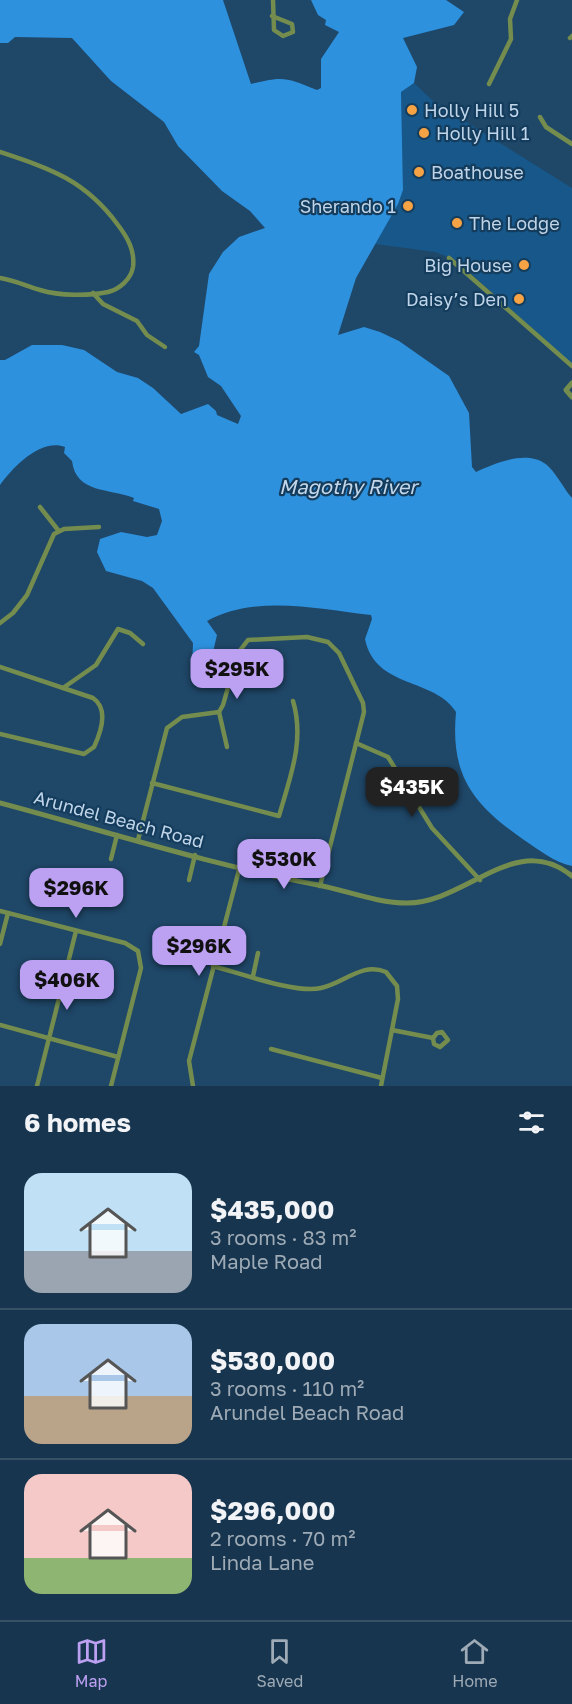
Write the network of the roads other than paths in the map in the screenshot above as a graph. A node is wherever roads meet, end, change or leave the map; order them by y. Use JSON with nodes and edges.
{"nodes":[{"id":1,"x":273,"y":0,"type":"edge"},
{"id":2,"x":517,"y":0,"type":"edge"},
{"id":3,"x":272,"y":16,"type":"junction"},
{"id":4,"x":489,"y":84,"type":"dead end"},
{"id":5,"x":540,"y":117,"type":"dead end"},
{"id":6,"x":572,"y":144,"type":"edge"},
{"id":7,"x":0,"y":152,"type":"edge"},
{"id":8,"x":449,"y":258,"type":"dead end"},
{"id":9,"x":0,"y":278,"type":"edge"},
{"id":10,"x":93,"y":293,"type":"junction"},
{"id":11,"x":165,"y":347,"type":"dead end"},
{"id":12,"x":572,"y":366,"type":"edge"},
{"id":13,"x":572,"y":383,"type":"edge"},
{"id":14,"x":572,"y":397,"type":"edge"},
{"id":15,"x":40,"y":507,"type":"dead end"},
{"id":16,"x":99,"y":527,"type":"dead end"},
{"id":17,"x":58,"y":530,"type":"junction"},
{"id":18,"x":0,"y":623,"type":"edge"},
{"id":19,"x":143,"y":644,"type":"dead end"},
{"id":20,"x":0,"y":667,"type":"edge"},
{"id":21,"x":63,"y":688,"type":"junction"},
{"id":22,"x":293,"y":701,"type":"dead end"},
{"id":23,"x":219,"y":712,"type":"junction"},
{"id":24,"x":0,"y":734,"type":"edge"},
{"id":25,"x":356,"y":743,"type":"junction"},
{"id":26,"x":227,"y":747,"type":"dead end"},
{"id":27,"x":152,"y":783,"type":"junction"},
{"id":28,"x":0,"y":803,"type":"edge"},
{"id":29,"x":117,"y":835,"type":"junction"},
{"id":30,"x":138,"y":840,"type":"junction"},
{"id":31,"x":195,"y":855,"type":"junction"},
{"id":32,"x":111,"y":859,"type":"dead end"},
{"id":33,"x":240,"y":866,"type":"junction"},
{"id":34,"x":572,"y":876,"type":"edge"},
{"id":35,"x":189,"y":880,"type":"dead end"},
{"id":36,"x":480,"y":880,"type":"junction"},
{"id":37,"x":320,"y":885,"type":"junction"},
{"id":38,"x":0,"y":911,"type":"edge"},
{"id":39,"x":8,"y":913,"type":"junction"},
{"id":40,"x":76,"y":931,"type":"junction"},
{"id":41,"x":0,"y":944,"type":"edge"},
{"id":42,"x":258,"y":953,"type":"dead end"},
{"id":43,"x":213,"y":966,"type":"junction"},
{"id":44,"x":253,"y":976,"type":"junction"},
{"id":45,"x":0,"y":1025,"type":"edge"},
{"id":46,"x":392,"y":1030,"type":"junction"},
{"id":47,"x":49,"y":1038,"type":"junction"},
{"id":48,"x":433,"y":1038,"type":"dead end"},
{"id":49,"x":271,"y":1049,"type":"dead end"},
{"id":50,"x":118,"y":1057,"type":"junction"},
{"id":51,"x":382,"y":1078,"type":"junction"},
{"id":52,"x":37,"y":1086,"type":"edge"},
{"id":53,"x":111,"y":1086,"type":"edge"},
{"id":54,"x":193,"y":1086,"type":"edge"},
{"id":55,"x":381,"y":1086,"type":"edge"}],
"edges":[{"from":1,"to":3,"type":"street"},
{"from":2,"to":4,"type":"street"},
{"from":3,"to":3,"type":"street"},
{"from":5,"to":6,"type":"street"},
{"from":7,"to":10,"type":"street"},
{"from":8,"to":12,"type":"street"},
{"from":9,"to":10,"type":"street"},
{"from":10,"to":11,"type":"street"},
{"from":13,"to":14,"type":"street"},
{"from":15,"to":17,"type":"street"},
{"from":16,"to":17,"type":"street"},
{"from":17,"to":18,"type":"street"},
{"from":19,"to":21,"type":"street"},
{"from":20,"to":21,"type":"street"},
{"from":21,"to":24,"type":"street"},
{"from":22,"to":27,"type":"street"},
{"from":23,"to":25,"type":"street"},
{"from":23,"to":26,"type":"street"},
{"from":23,"to":27,"type":"street"},
{"from":25,"to":36,"type":"street"},
{"from":25,"to":37,"type":"street"},
{"from":27,"to":30,"type":"street"},
{"from":28,"to":29,"type":"street","name":"Arundel Beach Road"},
{"from":29,"to":30,"type":"street","name":"Arundel Beach Road"},
{"from":29,"to":32,"type":"street"},
{"from":30,"to":31,"type":"street","name":"Arundel Beach Road"},
{"from":31,"to":33,"type":"street","name":"Arundel Beach Road"},
{"from":31,"to":35,"type":"street"},
{"from":33,"to":37,"type":"street","name":"Arundel Beach Road"},
{"from":33,"to":43,"type":"street"},
{"from":34,"to":36,"type":"street","name":"Arundel Beach Road"},
{"from":36,"to":37,"type":"street","name":"Arundel Beach Road"},
{"from":38,"to":39,"type":"street"},
{"from":39,"to":40,"type":"street"},
{"from":39,"to":41,"type":"street"},
{"from":40,"to":47,"type":"street"},
{"from":40,"to":50,"type":"street"},
{"from":42,"to":44,"type":"street"},
{"from":43,"to":44,"type":"street"},
{"from":43,"to":54,"type":"street"},
{"from":44,"to":46,"type":"street"},
{"from":45,"to":47,"type":"street"},
{"from":46,"to":48,"type":"street"},
{"from":46,"to":51,"type":"street"},
{"from":47,"to":50,"type":"street"},
{"from":47,"to":52,"type":"street"},
{"from":49,"to":51,"type":"street"},
{"from":50,"to":53,"type":"street"},
{"from":51,"to":55,"type":"street"}]}
